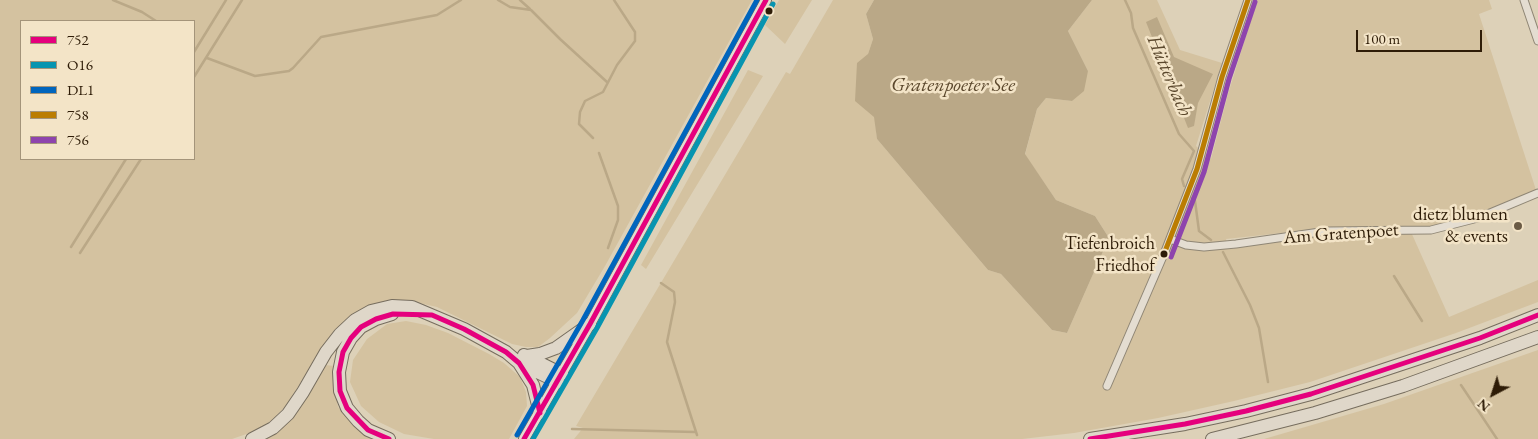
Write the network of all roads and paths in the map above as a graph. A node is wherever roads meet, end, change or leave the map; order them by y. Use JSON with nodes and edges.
{"nodes":[{"id":1,"x":766,"y":0,"type":"edge"},
{"id":2,"x":1248,"y":0,"type":"edge"},
{"id":3,"x":1524,"y":0,"type":"edge"},
{"id":4,"x":1538,"y":41,"type":"edge"},
{"id":5,"x":1538,"y":193,"type":"edge"},
{"id":6,"x":1170,"y":239,"type":"junction"},
{"id":7,"x":432,"y":315,"type":"junction"},
{"id":8,"x":1538,"y":316,"type":"edge"},
{"id":9,"x":590,"y":324,"type":"junction"},
{"id":10,"x":1538,"y":337,"type":"edge"},
{"id":11,"x":523,"y":359,"type":"junction"},
{"id":12,"x":560,"y":378,"type":"junction"},
{"id":13,"x":1107,"y":386,"type":"dead end"},
{"id":14,"x":540,"y":413,"type":"junction"},
{"id":15,"x":252,"y":439,"type":"edge"},
{"id":16,"x":389,"y":439,"type":"edge"},
{"id":17,"x":524,"y":439,"type":"edge"},
{"id":18,"x":1090,"y":439,"type":"edge"},
{"id":19,"x":1212,"y":439,"type":"edge"}],
"edges":[{"from":1,"to":9,"type":"main road"},
{"from":2,"to":6,"type":"street"},
{"from":3,"to":4,"type":"street"},
{"from":5,"to":6,"type":"street","name":"Am Gratenpoet"},
{"from":6,"to":13,"type":"street"},
{"from":7,"to":11,"type":"highway"},
{"from":7,"to":15,"type":"highway"},
{"from":7,"to":16,"type":"highway"},
{"from":8,"to":18,"type":"highway"},
{"from":9,"to":11,"type":"highway"},
{"from":9,"to":12,"type":"main road"},
{"from":10,"to":19,"type":"highway"},
{"from":11,"to":12,"type":"highway"},
{"from":11,"to":14,"type":"highway"},
{"from":12,"to":14,"type":"main road"},
{"from":14,"to":17,"type":"main road"}]}
